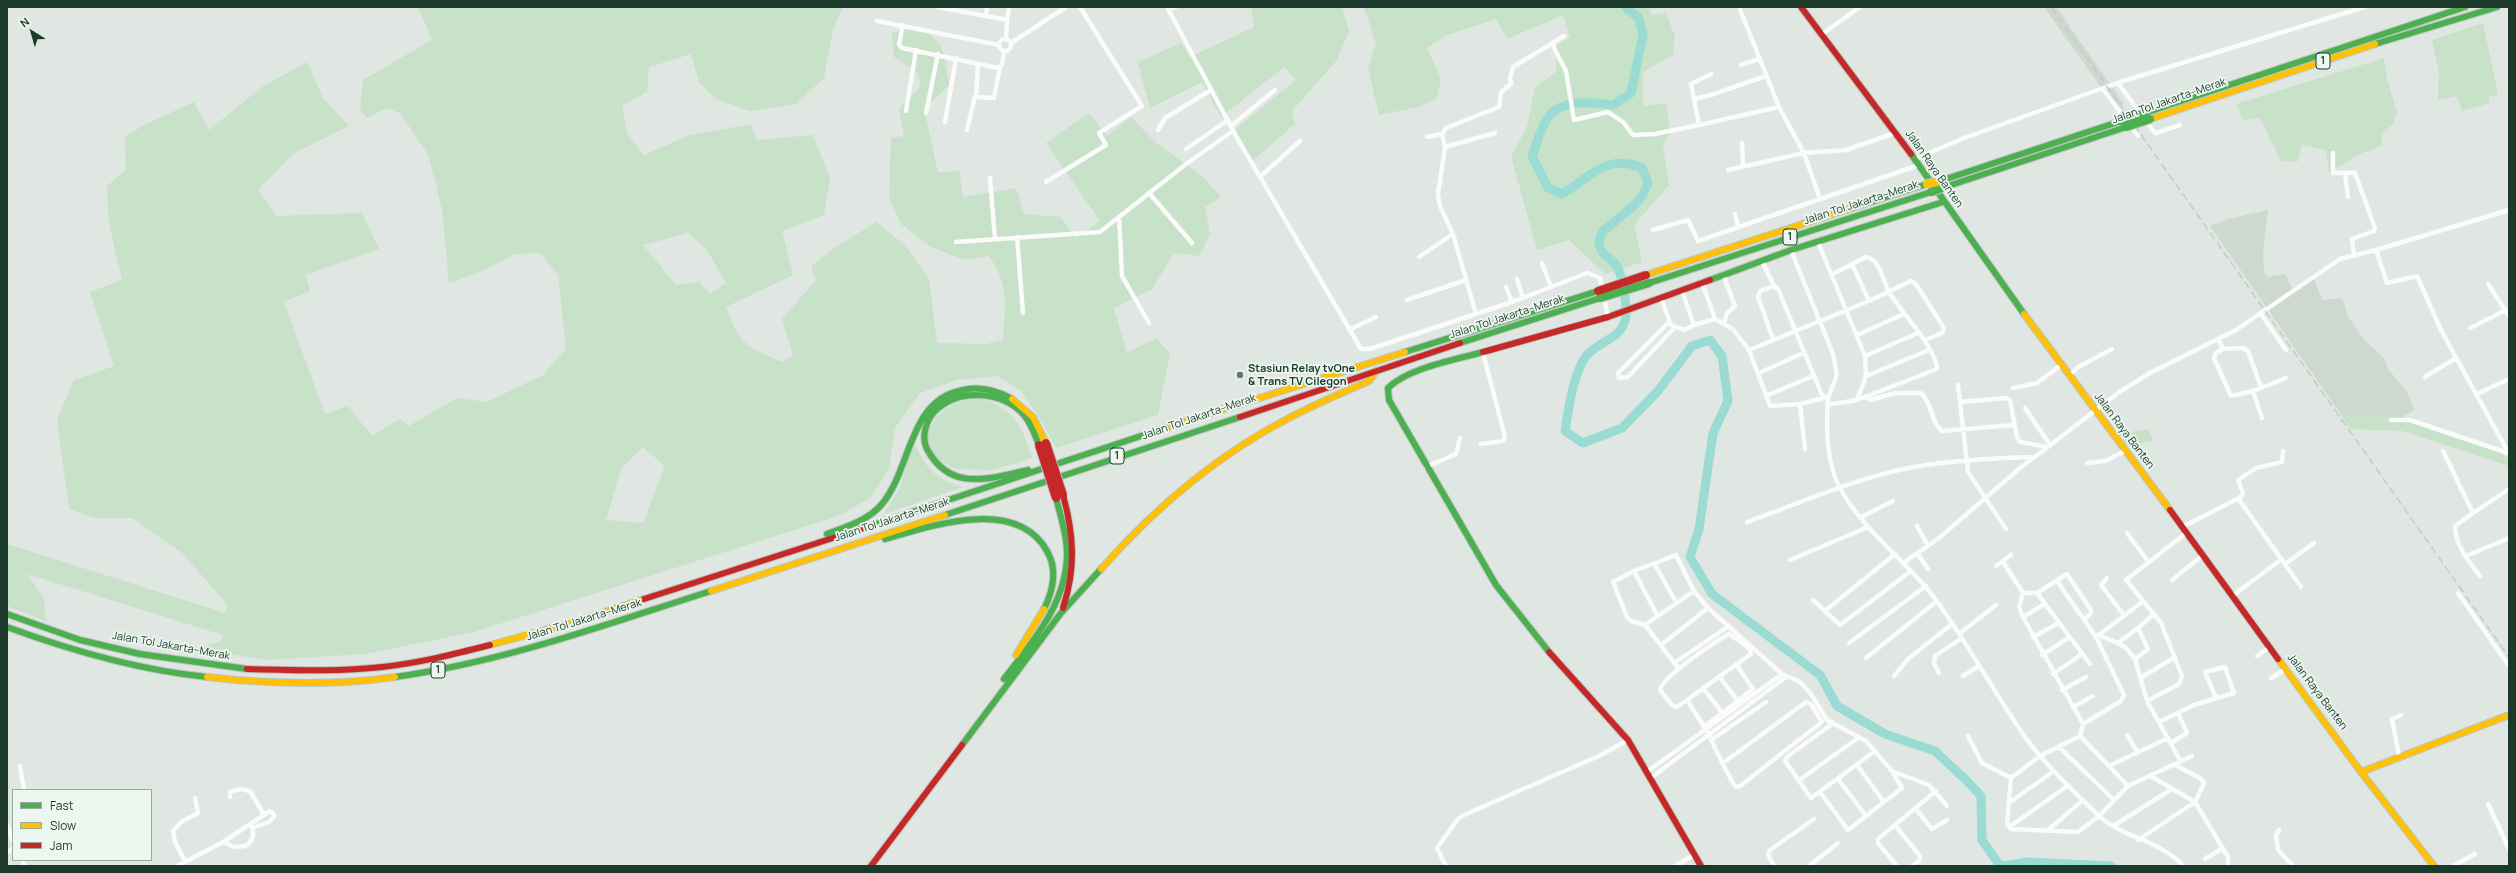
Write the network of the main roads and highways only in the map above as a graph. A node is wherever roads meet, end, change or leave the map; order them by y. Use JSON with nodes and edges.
{"nodes":[{"id":1,"x":1801,"y":7,"type":"edge"},
{"id":2,"x":2465,"y":7,"type":"edge"},
{"id":3,"x":2497,"y":7,"type":"edge"},
{"id":4,"x":2147,"y":116,"type":"junction"},
{"id":5,"x":1943,"y":202,"type":"junction"},
{"id":6,"x":1599,"y":295,"type":"junction"},
{"id":7,"x":1376,"y":371,"type":"junction"},
{"id":8,"x":1042,"y":444,"type":"junction"},
{"id":9,"x":1067,"y":462,"type":"junction"},
{"id":10,"x":1059,"y":497,"type":"junction"},
{"id":11,"x":858,"y":543,"type":"junction"},
{"id":12,"x":791,"y":551,"type":"junction"},
{"id":13,"x":1061,"y":613,"type":"junction"},
{"id":14,"x":7,"y":614,"type":"edge"},
{"id":15,"x":7,"y":627,"type":"edge"},
{"id":16,"x":1004,"y":680,"type":"junction"},
{"id":17,"x":2509,"y":715,"type":"edge"},
{"id":18,"x":2362,"y":772,"type":"junction"},
{"id":19,"x":865,"y":866,"type":"edge"},
{"id":20,"x":871,"y":866,"type":"edge"},
{"id":21,"x":1701,"y":866,"type":"edge"},
{"id":22,"x":2434,"y":866,"type":"edge"}],
"edges":[{"from":1,"to":5,"type":"main road","name":"Jalan Raya Banten"},
{"from":2,"to":4,"type":"main road","name":"Jalan Tol Jakarta–Merak","number":"1"},
{"from":3,"to":4,"type":"main road","name":"Jalan Tol Jakarta–Merak","number":"1"},
{"from":4,"to":6,"type":"main road","name":"Jalan Tol Jakarta–Merak","number":"1","bridge":true},
{"from":5,"to":18,"type":"main road","name":"Jalan Raya Banten"},
{"from":5,"to":21,"type":"main road"},
{"from":6,"to":7,"type":"main road","name":"Jalan Tol Jakarta–Merak","number":"1"},
{"from":6,"to":9,"type":"main road","name":"Jalan Tol Jakarta–Merak","number":"1"},
{"from":7,"to":11,"type":"main road","name":"Jalan Tol Jakarta–Merak","number":"1"},
{"from":7,"to":13,"type":"main road"},
{"from":8,"to":9,"type":"main road"},
{"from":8,"to":10,"type":"main road","bridge":true},
{"from":8,"to":12,"type":"main road"},
{"from":9,"to":12,"type":"main road","name":"Jalan Tol Jakarta–Merak","number":"1"},
{"from":10,"to":13,"type":"main road"},
{"from":10,"to":16,"type":"main road"},
{"from":11,"to":15,"type":"main road","name":"Jalan Tol Jakarta–Merak","number":"1"},
{"from":11,"to":16,"type":"main road"},
{"from":12,"to":14,"type":"main road","name":"Jalan Tol Jakarta–Merak","number":"1"},
{"from":13,"to":20,"type":"main road"},
{"from":16,"to":19,"type":"main road"},
{"from":17,"to":18,"type":"main road"},
{"from":18,"to":22,"type":"main road","name":"Jalan Raya Banten"}]}
